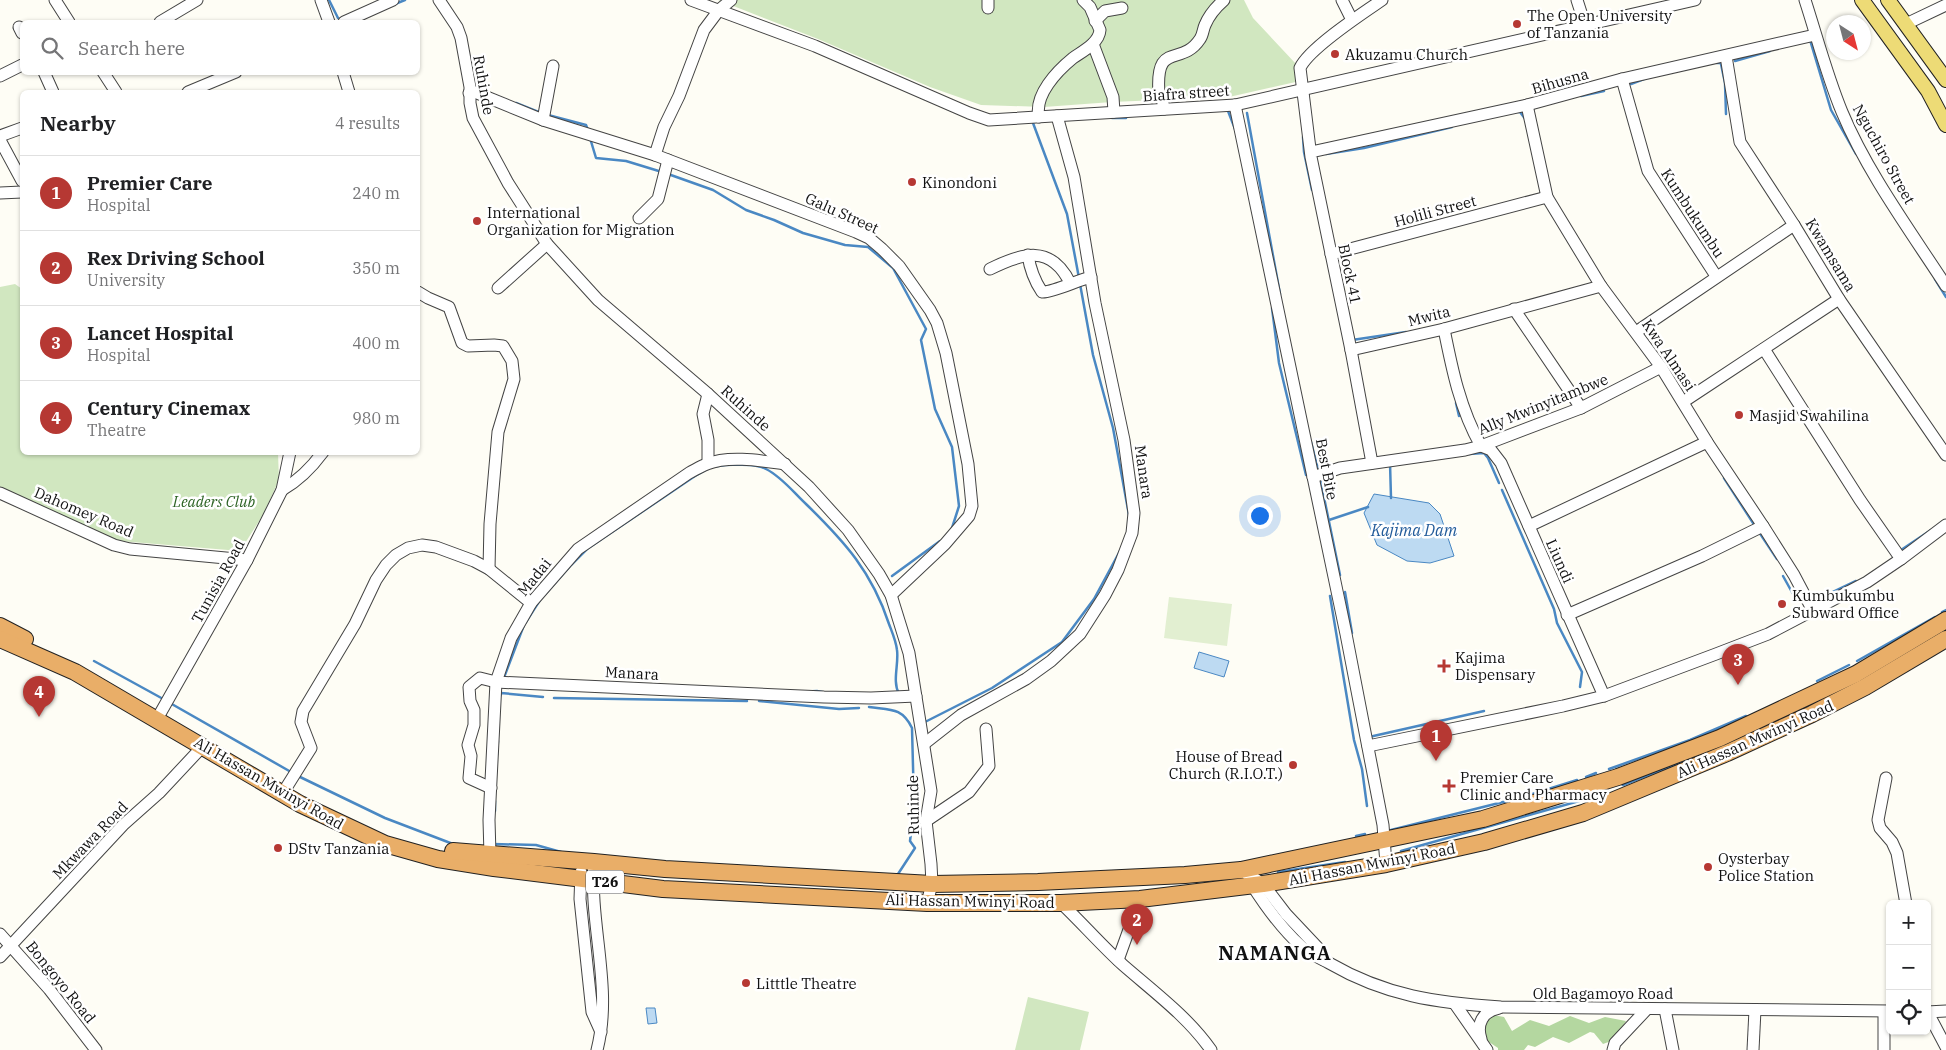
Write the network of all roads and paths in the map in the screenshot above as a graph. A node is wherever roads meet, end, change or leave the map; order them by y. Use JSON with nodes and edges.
{"nodes":[{"id":1,"x":55,"y":0,"type":"edge"},
{"id":2,"x":197,"y":0,"type":"edge"},
{"id":3,"x":321,"y":0,"type":"edge"},
{"id":4,"x":393,"y":0,"type":"edge"},
{"id":5,"x":439,"y":0,"type":"edge"},
{"id":6,"x":691,"y":0,"type":"edge"},
{"id":7,"x":731,"y":0,"type":"edge"},
{"id":8,"x":1083,"y":0,"type":"edge"},
{"id":9,"x":1224,"y":0,"type":"edge"},
{"id":10,"x":1342,"y":0,"type":"edge"},
{"id":11,"x":1382,"y":0,"type":"edge"},
{"id":12,"x":1576,"y":0,"type":"edge"},
{"id":13,"x":1695,"y":0,"type":"edge"},
{"id":14,"x":1805,"y":0,"type":"edge"},
{"id":15,"x":1862,"y":0,"type":"edge"},
{"id":16,"x":1888,"y":0,"type":"edge"},
{"id":17,"x":1946,"y":5,"type":"edge"},
{"id":18,"x":1122,"y":8,"type":"dead end"},
{"id":19,"x":719,"y":10,"type":"junction"},
{"id":20,"x":68,"y":20,"type":"edge"},
{"id":21,"x":163,"y":20,"type":"edge"},
{"id":22,"x":328,"y":20,"type":"edge"},
{"id":23,"x":348,"y":20,"type":"edge"},
{"id":24,"x":1352,"y":20,"type":"junction"},
{"id":25,"x":1095,"y":21,"type":"junction"},
{"id":26,"x":1906,"y":24,"type":"junction"},
{"id":27,"x":1585,"y":25,"type":"junction"},
{"id":28,"x":1815,"y":35,"type":"junction"},
{"id":29,"x":1093,"y":44,"type":"junction"},
{"id":30,"x":1726,"y":56,"type":"junction"},
{"id":31,"x":20,"y":66,"type":"edge"},
{"id":32,"x":553,"y":66,"type":"dead end"},
{"id":33,"x":45,"y":75,"type":"edge"},
{"id":34,"x":105,"y":75,"type":"edge"},
{"id":35,"x":229,"y":75,"type":"edge"},
{"id":36,"x":345,"y":75,"type":"edge"},
{"id":37,"x":0,"y":76,"type":"edge"},
{"id":38,"x":1622,"y":79,"type":"junction"},
{"id":39,"x":1946,"y":80,"type":"edge"},
{"id":40,"x":52,"y":90,"type":"edge"},
{"id":41,"x":115,"y":90,"type":"edge"},
{"id":42,"x":193,"y":90,"type":"edge"},
{"id":43,"x":348,"y":90,"type":"edge"},
{"id":44,"x":1303,"y":90,"type":"junction"},
{"id":45,"x":469,"y":93,"type":"junction"},
{"id":46,"x":1235,"y":105,"type":"junction"},
{"id":47,"x":1527,"y":106,"type":"junction"},
{"id":48,"x":1164,"y":109,"type":"junction"},
{"id":49,"x":1114,"y":112,"type":"junction"},
{"id":50,"x":1057,"y":116,"type":"junction"},
{"id":51,"x":1039,"y":117,"type":"junction"},
{"id":52,"x":543,"y":120,"type":"junction"},
{"id":53,"x":1946,"y":125,"type":"edge"},
{"id":54,"x":20,"y":129,"type":"edge"},
{"id":55,"x":0,"y":138,"type":"edge"},
{"id":56,"x":1311,"y":152,"type":"junction"},
{"id":57,"x":655,"y":155,"type":"junction"},
{"id":58,"x":668,"y":160,"type":"junction"},
{"id":59,"x":20,"y":178,"type":"edge"},
{"id":60,"x":20,"y":192,"type":"edge"},
{"id":61,"x":0,"y":193,"type":"edge"},
{"id":62,"x":1547,"y":197,"type":"junction"},
{"id":63,"x":639,"y":218,"type":"dead end"},
{"id":64,"x":1794,"y":225,"type":"junction"},
{"id":65,"x":547,"y":244,"type":"junction"},
{"id":66,"x":1330,"y":254,"type":"junction"},
{"id":67,"x":1028,"y":255,"type":"junction"},
{"id":68,"x":990,"y":269,"type":"dead end"},
{"id":69,"x":1716,"y":276,"type":"junction"},
{"id":70,"x":1080,"y":279,"type":"junction"},
{"id":71,"x":1601,"y":286,"type":"junction"},
{"id":72,"x":1946,"y":286,"type":"edge"},
{"id":73,"x":498,"y":288,"type":"dead end"},
{"id":74,"x":420,"y":293,"type":"edge"},
{"id":75,"x":1839,"y":298,"type":"junction"},
{"id":76,"x":1514,"y":309,"type":"junction"},
{"id":77,"x":1444,"y":328,"type":"junction"},
{"id":78,"x":1636,"y":332,"type":"junction"},
{"id":79,"x":1764,"y":349,"type":"junction"},
{"id":80,"x":1351,"y":350,"type":"junction"},
{"id":81,"x":1661,"y":367,"type":"junction"},
{"id":82,"x":708,"y":394,"type":"junction"},
{"id":83,"x":1683,"y":402,"type":"junction"},
{"id":84,"x":1581,"y":408,"type":"junction"},
{"id":85,"x":1707,"y":442,"type":"junction"},
{"id":86,"x":1481,"y":446,"type":"junction"},
{"id":87,"x":289,"y":455,"type":"edge"},
{"id":88,"x":320,"y":455,"type":"edge"},
{"id":89,"x":1946,"y":456,"type":"edge"},
{"id":90,"x":708,"y":463,"type":"junction"},
{"id":91,"x":1372,"y":463,"type":"junction"},
{"id":92,"x":785,"y":464,"type":"junction"},
{"id":93,"x":1313,"y":477,"type":"junction"},
{"id":94,"x":282,"y":490,"type":"junction"},
{"id":95,"x":0,"y":493,"type":"edge"},
{"id":96,"x":1946,"y":525,"type":"edge"},
{"id":97,"x":1528,"y":526,"type":"junction"},
{"id":98,"x":1763,"y":526,"type":"junction"},
{"id":99,"x":1901,"y":559,"type":"junction"},
{"id":100,"x":247,"y":560,"type":"junction"},
{"id":101,"x":489,"y":569,"type":"junction"},
{"id":102,"x":891,"y":595,"type":"junction"},
{"id":103,"x":531,"y":603,"type":"junction"},
{"id":104,"x":1813,"y":611,"type":"junction"},
{"id":105,"x":1567,"y":615,"type":"junction"},
{"id":106,"x":1946,"y":620,"type":"edge"},
{"id":107,"x":0,"y":626,"type":"edge"},
{"id":108,"x":0,"y":639,"type":"edge"},
{"id":109,"x":1946,"y":639,"type":"edge"},
{"id":110,"x":496,"y":682,"type":"junction"},
{"id":111,"x":916,"y":696,"type":"junction"},
{"id":112,"x":1604,"y":696,"type":"junction"},
{"id":113,"x":158,"y":717,"type":"junction"},
{"id":114,"x":986,"y":729,"type":"dead end"},
{"id":115,"x":924,"y":744,"type":"junction"},
{"id":116,"x":204,"y":746,"type":"junction"},
{"id":117,"x":1368,"y":746,"type":"junction"},
{"id":118,"x":1886,"y":778,"type":"dead end"},
{"id":119,"x":286,"y":788,"type":"junction"},
{"id":120,"x":490,"y":788,"type":"junction"},
{"id":121,"x":926,"y":821,"type":"junction"},
{"id":122,"x":1384,"y":841,"type":"junction"},
{"id":123,"x":490,"y":855,"type":"junction"},
{"id":124,"x":588,"y":861,"type":"junction"},
{"id":125,"x":1386,"y":864,"type":"junction"},
{"id":126,"x":1241,"y":870,"type":"junction"},
{"id":127,"x":586,"y":880,"type":"junction"},
{"id":128,"x":932,"y":884,"type":"junction"},
{"id":129,"x":1257,"y":885,"type":"junction"},
{"id":130,"x":1140,"y":899,"type":"junction"},
{"id":131,"x":1905,"y":900,"type":"edge"},
{"id":132,"x":927,"y":902,"type":"junction"},
{"id":133,"x":1061,"y":903,"type":"junction"},
{"id":134,"x":0,"y":934,"type":"edge"},
{"id":135,"x":12,"y":946,"type":"junction"},
{"id":136,"x":0,"y":957,"type":"edge"},
{"id":137,"x":1118,"y":960,"type":"junction"},
{"id":138,"x":1455,"y":1004,"type":"junction"},
{"id":139,"x":1501,"y":1007,"type":"junction"},
{"id":140,"x":1647,"y":1009,"type":"junction"},
{"id":141,"x":1665,"y":1009,"type":"junction"},
{"id":142,"x":1755,"y":1010,"type":"junction"},
{"id":143,"x":1886,"y":1011,"type":"edge"},
{"id":144,"x":1946,"y":1011,"type":"edge"},
{"id":145,"x":1931,"y":1012,"type":"edge"},
{"id":146,"x":1931,"y":1019,"type":"edge"},
{"id":147,"x":1886,"y":1024,"type":"edge"},
{"id":148,"x":1485,"y":1046,"type":"edge"},
{"id":149,"x":1946,"y":1047,"type":"edge"},
{"id":150,"x":96,"y":1050,"type":"edge"},
{"id":151,"x":597,"y":1050,"type":"edge"},
{"id":152,"x":1212,"y":1050,"type":"edge"},
{"id":153,"x":1613,"y":1050,"type":"edge"},
{"id":154,"x":1673,"y":1050,"type":"edge"},
{"id":155,"x":1752,"y":1050,"type":"edge"},
{"id":156,"x":1884,"y":1050,"type":"edge"}],
"edges":[{"from":1,"to":20,"type":"street"},
{"from":2,"to":21,"type":"street"},
{"from":3,"to":22,"type":"street"},
{"from":4,"to":23,"type":"street"},
{"from":5,"to":45,"type":"street","name":"Ruhinde"},
{"from":6,"to":19,"type":"street","name":"Biafra street"},
{"from":7,"to":19,"type":"street"},
{"from":8,"to":25,"type":"street"},
{"from":9,"to":48,"type":"street"},
{"from":10,"to":24,"type":"street"},
{"from":11,"to":24,"type":"street","name":"Block 41"},
{"from":12,"to":27,"type":"street"},
{"from":13,"to":27,"type":"street","name":"Biafra street"},
{"from":14,"to":28,"type":"street","name":"Nguchiro Street"},
{"from":15,"to":53,"type":"main road"},
{"from":16,"to":26,"type":"main road"},
{"from":17,"to":26,"type":"street"},
{"from":18,"to":25,"type":"street"},
{"from":19,"to":51,"type":"street","name":"Biafra street"},
{"from":19,"to":57,"type":"street"},
{"from":24,"to":44,"type":"street","name":"Block 41"},
{"from":25,"to":29,"type":"street"},
{"from":26,"to":39,"type":"main road"},
{"from":27,"to":44,"type":"street","name":"Biafra street"},
{"from":28,"to":30,"type":"street","name":"Bihusna"},
{"from":28,"to":72,"type":"street","name":"Nguchiro Street"},
{"from":29,"to":49,"type":"street"},
{"from":29,"to":51,"type":"street"},
{"from":30,"to":38,"type":"street","name":"Bihusna"},
{"from":30,"to":64,"type":"street","name":"Kwamsama"},
{"from":31,"to":37,"type":"street"},
{"from":32,"to":52,"type":"street"},
{"from":33,"to":40,"type":"street"},
{"from":34,"to":41,"type":"street"},
{"from":35,"to":42,"type":"street"},
{"from":36,"to":43,"type":"street"},
{"from":38,"to":47,"type":"street","name":"Bihusna"},
{"from":38,"to":69,"type":"street","name":"Kumbukumbu"},
{"from":44,"to":46,"type":"street","name":"Biafra street"},
{"from":44,"to":56,"type":"street","name":"Block 41"},
{"from":45,"to":52,"type":"street","name":"Galu Street"},
{"from":45,"to":65,"type":"street","name":"Ruhinde"},
{"from":46,"to":48,"type":"street","name":"Biafra street"},
{"from":46,"to":93,"type":"street","name":"Best Bite"},
{"from":47,"to":56,"type":"street","name":"Bihusna"},
{"from":47,"to":62,"type":"street","name":"Kwa Almasi"},
{"from":48,"to":49,"type":"street","name":"Biafra street"},
{"from":49,"to":50,"type":"street","name":"Biafra street"},
{"from":50,"to":51,"type":"street","name":"Biafra street"},
{"from":50,"to":70,"type":"street","name":"Manara"},
{"from":52,"to":57,"type":"street","name":"Galu Street"},
{"from":54,"to":55,"type":"street"},
{"from":55,"to":59,"type":"street"},
{"from":56,"to":66,"type":"street","name":"Block 41"},
{"from":57,"to":58,"type":"street","name":"Galu Street"},
{"from":58,"to":63,"type":"street"},
{"from":58,"to":102,"type":"street","name":"Galu Street"},
{"from":60,"to":61,"type":"street"},
{"from":62,"to":66,"type":"street","name":"Holili Street"},
{"from":62,"to":71,"type":"street","name":"Kwa Almasi"},
{"from":64,"to":69,"type":"street","name":"Kumbukumbu"},
{"from":64,"to":75,"type":"street","name":"Kwamsama"},
{"from":65,"to":73,"type":"street"},
{"from":65,"to":82,"type":"street","name":"Ruhinde"},
{"from":66,"to":80,"type":"street","name":"Block 41"},
{"from":67,"to":68,"type":"street"},
{"from":67,"to":70,"type":"street"},
{"from":67,"to":70,"type":"street"},
{"from":69,"to":78,"type":"street","name":"Kumbukumbu"},
{"from":70,"to":115,"type":"street","name":"Manara"},
{"from":71,"to":76,"type":"street","name":"Mwita"},
{"from":71,"to":78,"type":"street","name":"Kwa Almasi"},
{"from":74,"to":101,"type":"street"},
{"from":75,"to":79,"type":"street"},
{"from":75,"to":89,"type":"street","name":"Kwamsama"},
{"from":76,"to":77,"type":"street","name":"Mwita"},
{"from":76,"to":84,"type":"street"},
{"from":77,"to":80,"type":"street","name":"Mwita"},
{"from":77,"to":86,"type":"street"},
{"from":78,"to":81,"type":"street","name":"Kwa Almasi"},
{"from":79,"to":83,"type":"street"},
{"from":79,"to":99,"type":"street"},
{"from":80,"to":91,"type":"street","name":"Block 41"},
{"from":81,"to":83,"type":"street","name":"Kwa Almasi"},
{"from":81,"to":84,"type":"street","name":"Ally Mwinyitambwe"},
{"from":82,"to":90,"type":"street"},
{"from":82,"to":92,"type":"street","name":"Ruhinde"},
{"from":83,"to":85,"type":"street","name":"Kwa Almasi"},
{"from":84,"to":86,"type":"street","name":"Ally Mwinyitambwe"},
{"from":85,"to":97,"type":"street"},
{"from":85,"to":98,"type":"street","name":"Kwa Almasi"},
{"from":86,"to":91,"type":"street","name":"Ally Mwinyitambwe"},
{"from":86,"to":97,"type":"street","name":"Liundi"},
{"from":87,"to":94,"type":"street","name":"Tunisia Road"},
{"from":88,"to":94,"type":"street"},
{"from":90,"to":92,"type":"street","name":"Madai"},
{"from":90,"to":103,"type":"street","name":"Madai"},
{"from":91,"to":93,"type":"street","name":"Ally Mwinyitambwe"},
{"from":92,"to":102,"type":"street","name":"Ruhinde"},
{"from":93,"to":117,"type":"street","name":"Best Bite"},
{"from":94,"to":100,"type":"street","name":"Tunisia Road"},
{"from":95,"to":100,"type":"street","name":"Dahomey Road"},
{"from":96,"to":99,"type":"street"},
{"from":97,"to":105,"type":"street","name":"Liundi"},
{"from":98,"to":104,"type":"street","name":"Kwa Almasi"},
{"from":98,"to":105,"type":"street"},
{"from":99,"to":104,"type":"street"},
{"from":100,"to":113,"type":"street","name":"Tunisia Road"},
{"from":101,"to":103,"type":"street"},
{"from":101,"to":119,"type":"street"},
{"from":102,"to":111,"type":"street","name":"Ruhinde"},
{"from":103,"to":110,"type":"street","name":"Madai"},
{"from":104,"to":112,"type":"street"},
{"from":105,"to":112,"type":"street","name":"Liundi"},
{"from":106,"to":122,"type":"highway","name":"Ali Hassan Mwinyi Road","number":"T26"},
{"from":107,"to":113,"type":"highway","name":"Ali Hassan Mwinyi Road","number":"T26"},
{"from":108,"to":113,"type":"highway","name":"Ali Hassan Mwinyi Road","number":"T26"},
{"from":109,"to":125,"type":"highway","name":"Ali Hassan Mwinyi Road","number":"T26"},
{"from":110,"to":111,"type":"street","name":"Manara"},
{"from":110,"to":120,"type":"street","name":"Madai"},
{"from":110,"to":120,"type":"street","name":"Manara"},
{"from":111,"to":115,"type":"street","name":"Ruhinde"},
{"from":112,"to":117,"type":"street"},
{"from":113,"to":116,"type":"highway","name":"Ali Hassan Mwinyi Road","number":"T26"},
{"from":113,"to":119,"type":"highway","name":"Ali Hassan Mwinyi Road","number":"T26"},
{"from":114,"to":121,"type":"street"},
{"from":115,"to":121,"type":"street","name":"Ruhinde"},
{"from":116,"to":127,"type":"highway","name":"Ali Hassan Mwinyi Road","number":"T26"},
{"from":116,"to":135,"type":"street","name":"Mkwawa Road"},
{"from":117,"to":122,"type":"street","name":"Best Bite"},
{"from":118,"to":131,"type":"street"},
{"from":119,"to":123,"type":"highway","name":"Ali Hassan Mwinyi Road","number":"T26"},
{"from":120,"to":123,"type":"street","name":"Madai"},
{"from":121,"to":128,"type":"street","name":"Ruhinde"},
{"from":122,"to":125,"type":"street","name":"Best Bite"},
{"from":122,"to":126,"type":"highway","name":"Ali Hassan Mwinyi Road","number":"T26"},
{"from":123,"to":124,"type":"highway","name":"Ali Hassan Mwinyi Road","number":"T26"},
{"from":124,"to":127,"type":"street"},
{"from":124,"to":128,"type":"highway","name":"Ali Hassan Mwinyi Road","number":"T26"},
{"from":125,"to":129,"type":"highway","name":"Ali Hassan Mwinyi Road","number":"T26"},
{"from":126,"to":128,"type":"highway","name":"Ali Hassan Mwinyi Road","number":"T26"},
{"from":126,"to":129,"type":"street"},
{"from":127,"to":132,"type":"highway","name":"Ali Hassan Mwinyi Road","number":"T26"},
{"from":127,"to":151,"type":"street"},
{"from":128,"to":132,"type":"street","name":"Ruhinde"},
{"from":129,"to":130,"type":"highway","name":"Ali Hassan Mwinyi Road","number":"T26"},
{"from":129,"to":138,"type":"street","name":"Old Bagamoyo Road"},
{"from":130,"to":133,"type":"highway","name":"Ali Hassan Mwinyi Road","number":"T26"},
{"from":130,"to":137,"type":"street"},
{"from":132,"to":133,"type":"highway","name":"Ali Hassan Mwinyi Road","number":"T26"},
{"from":133,"to":137,"type":"street"},
{"from":134,"to":135,"type":"street","name":"Bongoyo Road"},
{"from":135,"to":136,"type":"street","name":"Mkwawa Road"},
{"from":135,"to":150,"type":"street","name":"Bongoyo Road"},
{"from":137,"to":152,"type":"street"},
{"from":138,"to":139,"type":"street","name":"Old Bagamoyo Road"},
{"from":138,"to":148,"type":"street"},
{"from":139,"to":140,"type":"street","name":"Old Bagamoyo Road"},
{"from":139,"to":148,"type":"street"},
{"from":140,"to":141,"type":"street","name":"Old Bagamoyo Road"},
{"from":140,"to":153,"type":"street"},
{"from":141,"to":142,"type":"street","name":"Old Bagamoyo Road"},
{"from":141,"to":154,"type":"street"},
{"from":142,"to":143,"type":"street","name":"Old Bagamoyo Road"},
{"from":142,"to":155,"type":"street"},
{"from":144,"to":145,"type":"street"},
{"from":146,"to":149,"type":"street"},
{"from":147,"to":156,"type":"street"}]}
